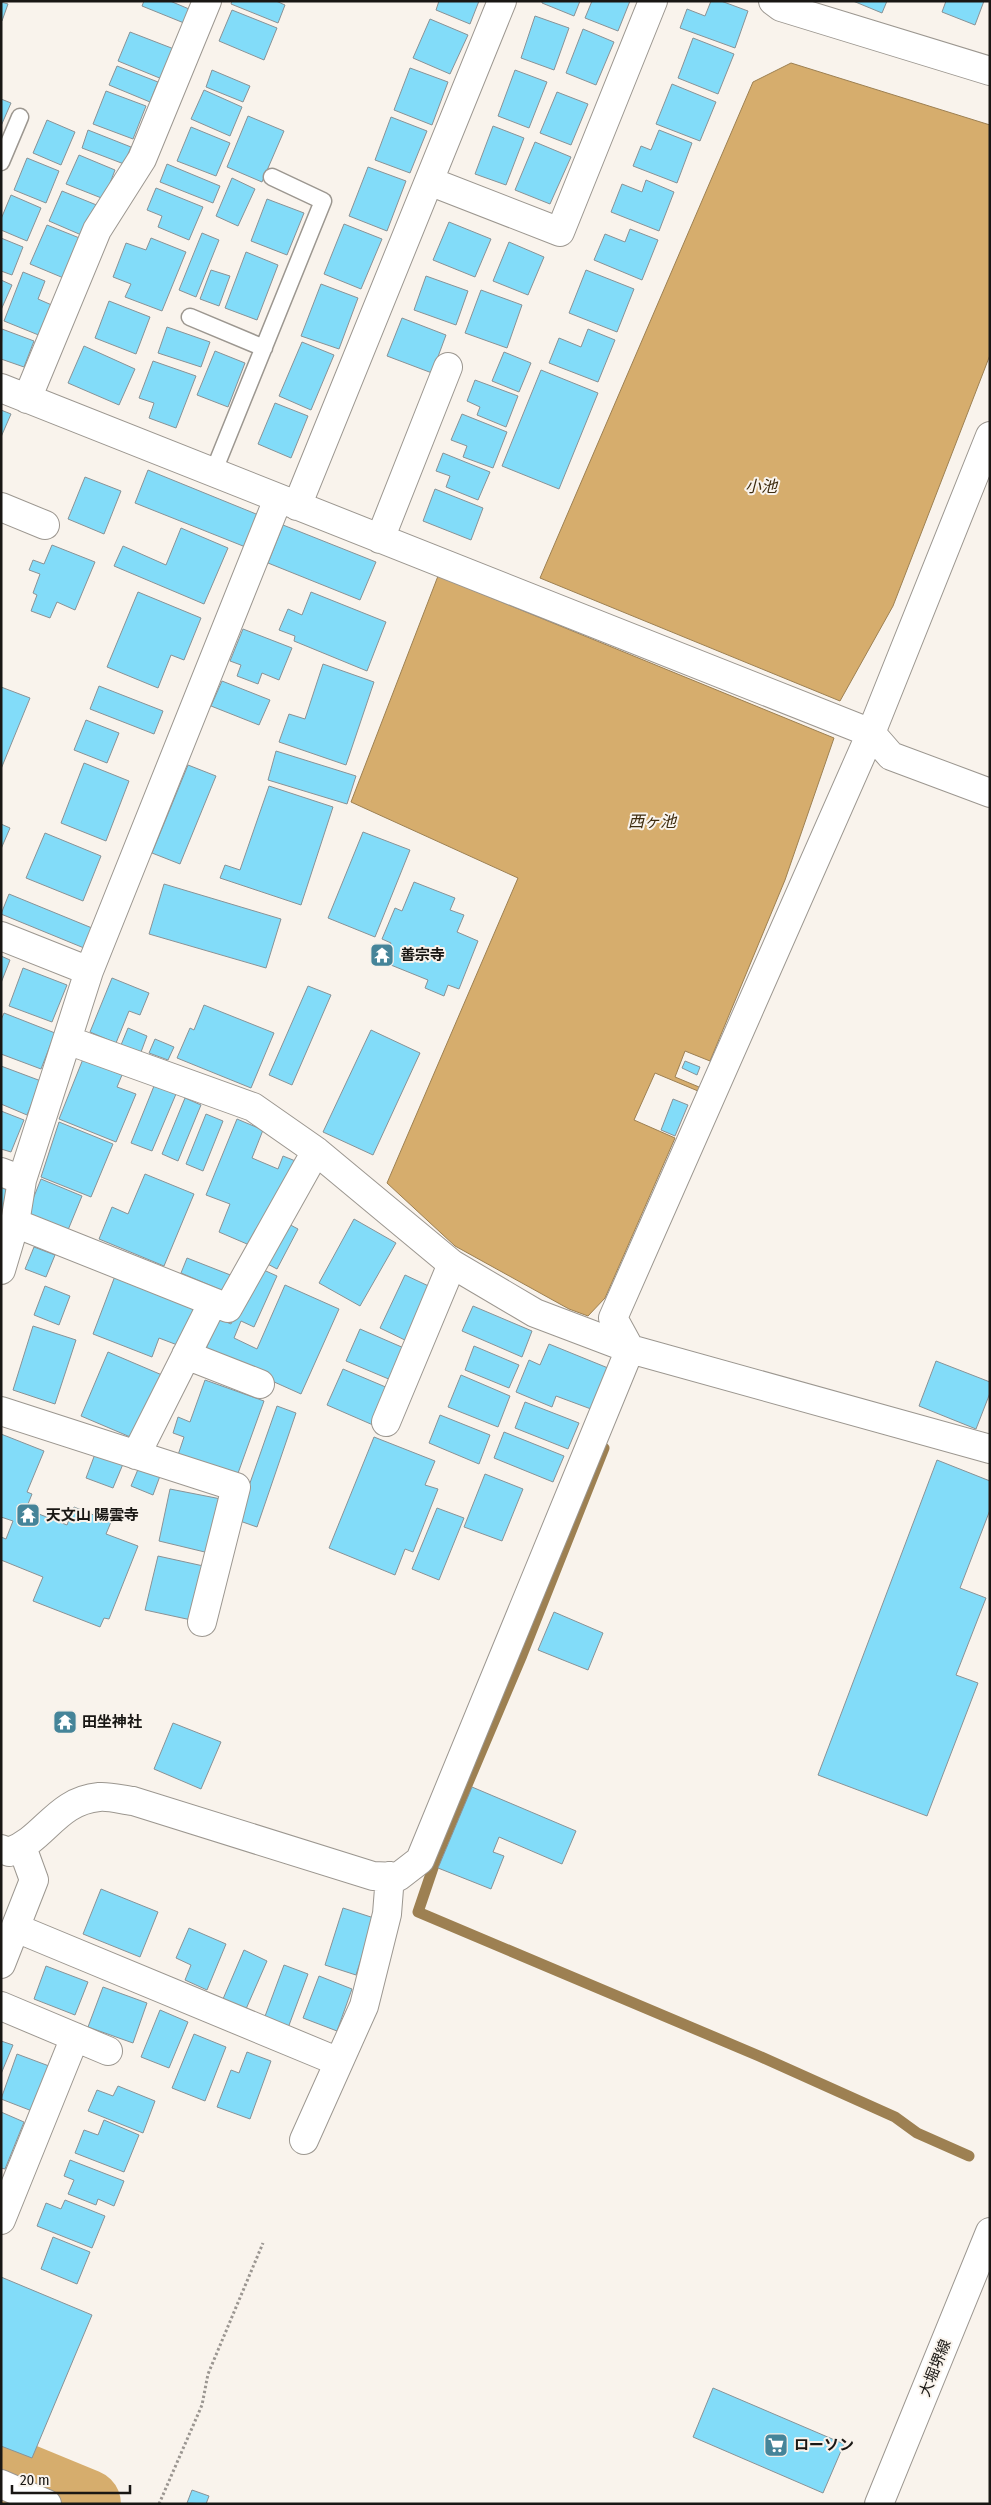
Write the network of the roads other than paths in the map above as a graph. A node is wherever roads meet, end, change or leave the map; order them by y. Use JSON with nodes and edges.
{"nodes":[{"id":1,"x":207,"y":1,"type":"edge"},
{"id":2,"x":502,"y":1,"type":"edge"},
{"id":3,"x":653,"y":1,"type":"edge"},
{"id":4,"x":773,"y":1,"type":"edge"},
{"id":5,"x":804,"y":8,"type":"edge"},
{"id":6,"x":990,"y":71,"type":"edge"},
{"id":7,"x":20,"y":117,"type":"dead end"},
{"id":8,"x":1,"y":162,"type":"edge"},
{"id":9,"x":272,"y":178,"type":"dead end"},
{"id":10,"x":429,"y":181,"type":"junction"},
{"id":11,"x":190,"y":317,"type":"dead end"},
{"id":12,"x":264,"y":348,"type":"junction"},
{"id":13,"x":448,"y":367,"type":"dead end"},
{"id":14,"x":1,"y":388,"type":"edge"},
{"id":15,"x":27,"y":398,"type":"junction"},
{"id":16,"x":990,"y":436,"type":"edge"},
{"id":17,"x":213,"y":473,"type":"junction"},
{"id":18,"x":288,"y":503,"type":"junction"},
{"id":19,"x":1,"y":507,"type":"edge"},
{"id":20,"x":45,"y":525,"type":"dead end"},
{"id":21,"x":380,"y":539,"type":"junction"},
{"id":22,"x":871,"y":733,"type":"junction"},
{"id":23,"x":990,"y":793,"type":"edge"},
{"id":24,"x":1,"y":936,"type":"edge"},
{"id":25,"x":89,"y":971,"type":"junction"},
{"id":26,"x":67,"y":1040,"type":"junction"},
{"id":27,"x":316,"y":1151,"type":"junction"},
{"id":28,"x":12,"y":1176,"type":"edge"},
{"id":29,"x":15,"y":1222,"type":"junction"},
{"id":30,"x":452,"y":1264,"type":"junction"},
{"id":31,"x":1,"y":1270,"type":"edge"},
{"id":32,"x":213,"y":1302,"type":"junction"},
{"id":33,"x":630,"y":1349,"type":"junction"},
{"id":34,"x":186,"y":1355,"type":"junction"},
{"id":35,"x":260,"y":1384,"type":"dead end"},
{"id":36,"x":1,"y":1411,"type":"edge"},
{"id":37,"x":386,"y":1422,"type":"dead end"},
{"id":38,"x":990,"y":1449,"type":"edge"},
{"id":39,"x":136,"y":1455,"type":"junction"},
{"id":40,"x":202,"y":1622,"type":"dead end"},
{"id":41,"x":11,"y":1848,"type":"edge"},
{"id":42,"x":390,"y":1876,"type":"junction"},
{"id":43,"x":16,"y":1928,"type":"junction"},
{"id":44,"x":1,"y":1964,"type":"edge"},
{"id":45,"x":1,"y":2006,"type":"edge"},
{"id":46,"x":75,"y":2037,"type":"junction"},
{"id":47,"x":108,"y":2051,"type":"dead end"},
{"id":48,"x":339,"y":2062,"type":"junction"},
{"id":49,"x":304,"y":2140,"type":"dead end"},
{"id":50,"x":9,"y":2181,"type":"edge"},
{"id":51,"x":1,"y":2220,"type":"edge"},
{"id":52,"x":990,"y":2232,"type":"edge"},
{"id":53,"x":1,"y":2484,"type":"edge"},
{"id":54,"x":47,"y":2504,"type":"edge"},
{"id":55,"x":879,"y":2504,"type":"edge"}],
"edges":[{"from":1,"to":15,"type":"street"},
{"from":2,"to":10,"type":"street"},
{"from":3,"to":10,"type":"street"},
{"from":4,"to":5,"type":"street"},
{"from":5,"to":6,"type":"street"},
{"from":7,"to":8,"type":"lane"},
{"from":9,"to":12,"type":"lane"},
{"from":10,"to":18,"type":"street"},
{"from":11,"to":12,"type":"lane"},
{"from":12,"to":17,"type":"lane"},
{"from":13,"to":21,"type":"street"},
{"from":14,"to":15,"type":"street"},
{"from":15,"to":17,"type":"street"},
{"from":16,"to":22,"type":"street"},
{"from":17,"to":18,"type":"street"},
{"from":18,"to":21,"type":"street"},
{"from":18,"to":25,"type":"street"},
{"from":19,"to":20,"type":"street"},
{"from":21,"to":22,"type":"street"},
{"from":22,"to":23,"type":"street"},
{"from":22,"to":33,"type":"street"},
{"from":24,"to":25,"type":"street"},
{"from":25,"to":26,"type":"street"},
{"from":26,"to":27,"type":"street"},
{"from":26,"to":28,"type":"street"},
{"from":27,"to":30,"type":"street"},
{"from":27,"to":32,"type":"street"},
{"from":28,"to":29,"type":"street"},
{"from":29,"to":31,"type":"street"},
{"from":29,"to":32,"type":"street"},
{"from":30,"to":33,"type":"street"},
{"from":30,"to":37,"type":"street"},
{"from":32,"to":34,"type":"street"},
{"from":33,"to":38,"type":"street"},
{"from":33,"to":42,"type":"street"},
{"from":34,"to":35,"type":"street"},
{"from":34,"to":39,"type":"street"},
{"from":36,"to":39,"type":"street"},
{"from":39,"to":40,"type":"street"},
{"from":41,"to":42,"type":"street"},
{"from":41,"to":43,"type":"street"},
{"from":42,"to":48,"type":"street"},
{"from":43,"to":44,"type":"street"},
{"from":43,"to":48,"type":"street"},
{"from":45,"to":46,"type":"street"},
{"from":46,"to":47,"type":"street"},
{"from":46,"to":50,"type":"street"},
{"from":48,"to":49,"type":"street"},
{"from":50,"to":51,"type":"street"},
{"from":52,"to":55,"type":"street","name":"大堀堺線"},
{"from":53,"to":54,"type":"street"}]}
